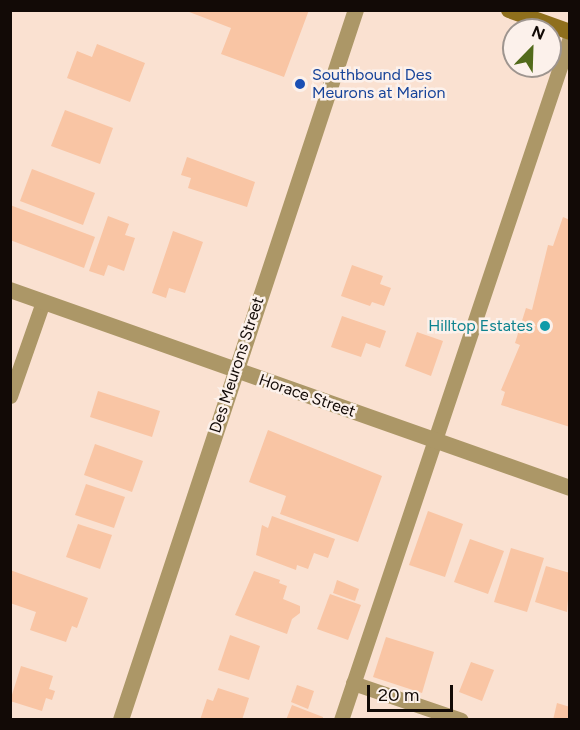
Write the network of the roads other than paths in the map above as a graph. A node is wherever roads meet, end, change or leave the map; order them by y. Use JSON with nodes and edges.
{"nodes":[{"id":1,"x":356,"y":10,"type":"edge"},
{"id":2,"x":509,"y":10,"type":"edge"},
{"id":3,"x":570,"y":32,"type":"edge"},
{"id":4,"x":570,"y":37,"type":"edge"},
{"id":5,"x":10,"y":290,"type":"edge"},
{"id":6,"x":43,"y":302,"type":"junction"},
{"id":7,"x":235,"y":370,"type":"junction"},
{"id":8,"x":10,"y":396,"type":"edge"},
{"id":9,"x":435,"y":441,"type":"junction"},
{"id":10,"x":570,"y":488,"type":"edge"},
{"id":11,"x":354,"y":683,"type":"junction"},
{"id":12,"x":120,"y":720,"type":"edge"},
{"id":13,"x":341,"y":720,"type":"edge"},
{"id":14,"x":461,"y":720,"type":"edge"}],
"edges":[{"from":1,"to":7,"type":"street","name":"Des Meurons Street"},
{"from":2,"to":3,"type":"main road"},
{"from":4,"to":9,"type":"lane"},
{"from":5,"to":6,"type":"street","name":"Horace Street"},
{"from":6,"to":7,"type":"street","name":"Horace Street"},
{"from":6,"to":8,"type":"lane"},
{"from":7,"to":9,"type":"street","name":"Horace Street"},
{"from":7,"to":12,"type":"street","name":"Des Meurons Street"},
{"from":9,"to":10,"type":"street","name":"Horace Street"},
{"from":9,"to":11,"type":"lane"},
{"from":11,"to":13,"type":"lane"},
{"from":11,"to":14,"type":"lane"}]}
